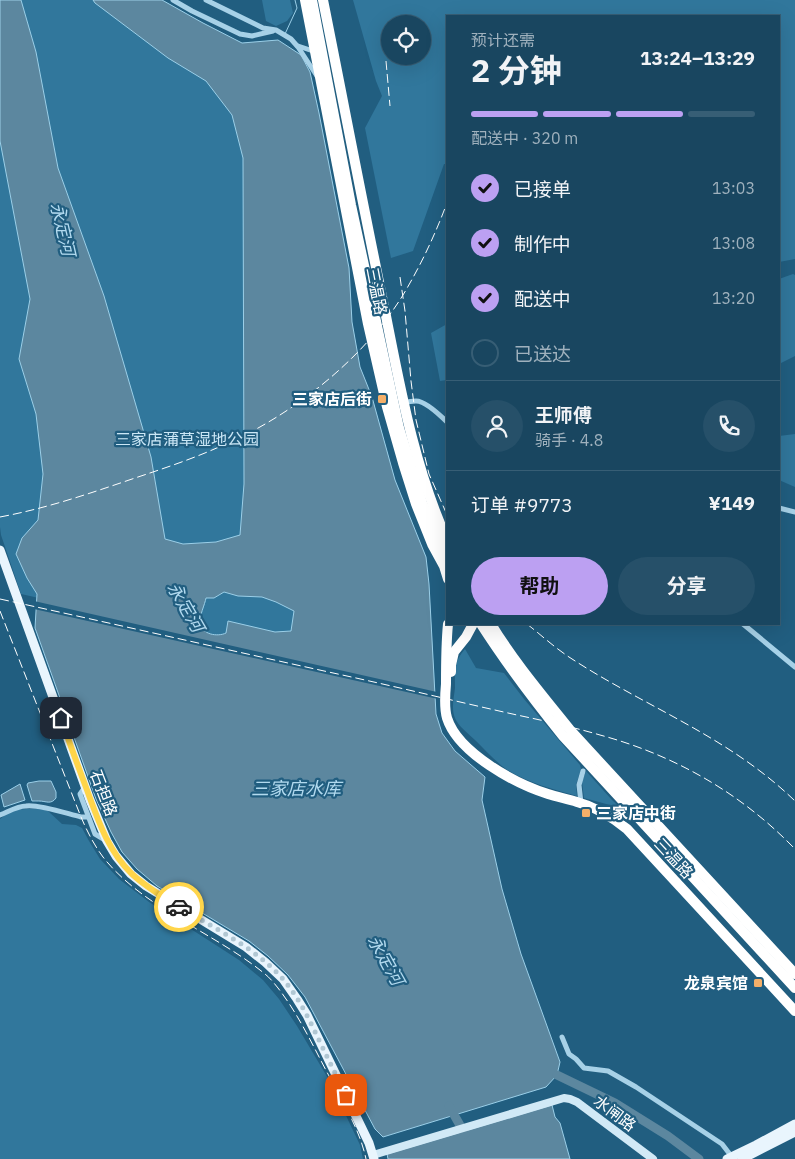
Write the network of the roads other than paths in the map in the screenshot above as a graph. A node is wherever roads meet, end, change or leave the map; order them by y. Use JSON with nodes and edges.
{"nodes":[{"id":1,"x":173,"y":0,"type":"edge"},
{"id":2,"x":206,"y":0,"type":"edge"},
{"id":3,"x":305,"y":0,"type":"edge"},
{"id":4,"x":312,"y":0,"type":"edge"},
{"id":5,"x":322,"y":0,"type":"edge"},
{"id":6,"x":279,"y":32,"type":"junction"},
{"id":7,"x":297,"y":46,"type":"junction"},
{"id":8,"x":316,"y":52,"type":"junction"},
{"id":9,"x":322,"y":86,"type":"junction"},
{"id":10,"x":362,"y":202,"type":"junction"},
{"id":11,"x":402,"y":403,"type":"junction"},
{"id":12,"x":387,"y":407,"type":"junction"},
{"id":13,"x":446,"y":421,"type":"edge"},
{"id":14,"x":419,"y":464,"type":"junction"},
{"id":15,"x":780,"y":508,"type":"edge"},
{"id":16,"x":795,"y":512,"type":"edge"},
{"id":17,"x":446,"y":537,"type":"edge"},
{"id":18,"x":0,"y":550,"type":"edge"},
{"id":19,"x":446,"y":557,"type":"edge"},
{"id":20,"x":446,"y":572,"type":"edge"},
{"id":21,"x":448,"y":625,"type":"edge"},
{"id":22,"x":472,"y":625,"type":"edge"},
{"id":23,"x":482,"y":625,"type":"edge"},
{"id":24,"x":492,"y":625,"type":"edge"},
{"id":25,"x":744,"y":625,"type":"edge"},
{"id":26,"x":795,"y":667,"type":"edge"},
{"id":27,"x":499,"y":771,"type":"junction"},
{"id":28,"x":583,"y":771,"type":"dead end"},
{"id":29,"x":85,"y":786,"type":"junction"},
{"id":30,"x":581,"y":803,"type":"junction"},
{"id":31,"x":0,"y":816,"type":"edge"},
{"id":32,"x":88,"y":817,"type":"junction"},
{"id":33,"x":107,"y":841,"type":"junction"},
{"id":34,"x":795,"y":974,"type":"edge"},
{"id":35,"x":795,"y":988,"type":"edge"},
{"id":36,"x":795,"y":1011,"type":"edge"},
{"id":37,"x":562,"y":1037,"type":"dead end"},
{"id":38,"x":795,"y":1124,"type":"edge"},
{"id":39,"x":795,"y":1132,"type":"edge"},
{"id":40,"x":373,"y":1157,"type":"edge"},
{"id":41,"x":731,"y":1158,"type":"edge"},
{"id":42,"x":653,"y":1159,"type":"edge"},
{"id":43,"x":742,"y":1159,"type":"edge"}],
"edges":[{"from":1,"to":6,"type":"street"},
{"from":2,"to":6,"type":"street"},
{"from":3,"to":8,"type":"highway","name":"三温路"},
{"from":4,"to":19,"type":"highway","bridge":true},
{"from":5,"to":10,"type":"highway","name":"三温路","bridge":true},
{"from":6,"to":7,"type":"street"},
{"from":7,"to":8,"type":"street"},
{"from":7,"to":9,"type":"street"},
{"from":8,"to":9,"type":"highway","name":"三温路"},
{"from":9,"to":12,"type":"highway","name":"三温路"},
{"from":10,"to":11,"type":"highway","name":"三温路"},
{"from":10,"to":14,"type":"highway","bridge":true},
{"from":11,"to":12,"type":"street"},
{"from":11,"to":13,"type":"street"},
{"from":11,"to":14,"type":"highway","name":"三温路"},
{"from":12,"to":20,"type":"highway","name":"三温路"},
{"from":14,"to":17,"type":"highway","name":"三温路"},
{"from":15,"to":16,"type":"street"},
{"from":18,"to":29,"type":"main road","name":"石担路"},
{"from":21,"to":27,"type":"highway","name":"三温路"},
{"from":22,"to":27,"type":"highway","name":"三温路"},
{"from":23,"to":35,"type":"highway","bridge":true},
{"from":24,"to":34,"type":"highway","bridge":true},
{"from":25,"to":26,"type":"street"},
{"from":27,"to":30,"type":"highway","name":"三温路"},
{"from":28,"to":30,"type":"street"},
{"from":29,"to":32,"type":"street"},
{"from":29,"to":33,"type":"main road","name":"石担路"},
{"from":30,"to":36,"type":"highway","name":"三温路"},
{"from":31,"to":32,"type":"street"},
{"from":32,"to":33,"type":"street"},
{"from":33,"to":40,"type":"main road","name":"石担路"},
{"from":37,"to":41,"type":"street"},
{"from":38,"to":41,"type":"main road"},
{"from":39,"to":43,"type":"main road"},
{"from":40,"to":42,"type":"street","name":"水闸路"}]}
